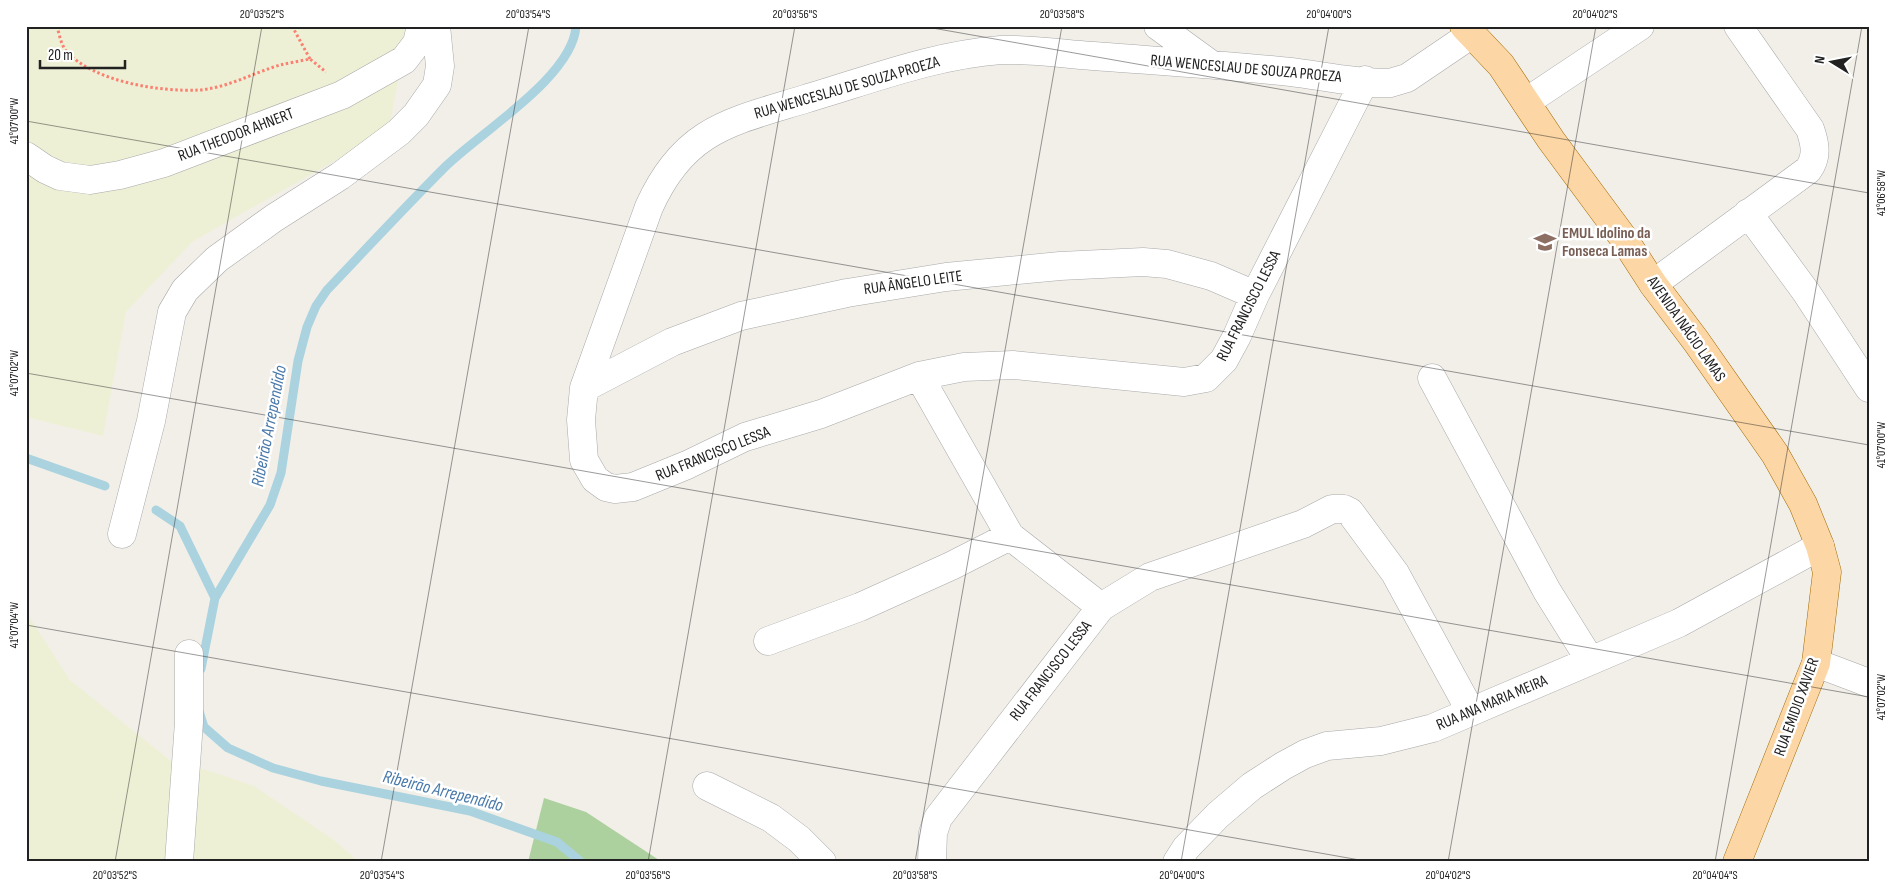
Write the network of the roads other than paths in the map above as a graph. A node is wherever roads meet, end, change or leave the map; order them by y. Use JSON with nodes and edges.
{"nodes":[{"id":1,"x":421,"y":26,"type":"edge"},
{"id":2,"x":436,"y":26,"type":"edge"},
{"id":3,"x":1158,"y":26,"type":"edge"},
{"id":4,"x":1640,"y":26,"type":"edge"},
{"id":5,"x":1738,"y":26,"type":"edge"},
{"id":6,"x":1468,"y":30,"type":"edge"},
{"id":7,"x":1209,"y":63,"type":"junction"},
{"id":8,"x":1365,"y":80,"type":"junction"},
{"id":9,"x":1526,"y":102,"type":"junction"},
{"id":10,"x":26,"y":156,"type":"edge"},
{"id":11,"x":1748,"y":213,"type":"junction"},
{"id":12,"x":1653,"y":284,"type":"junction"},
{"id":13,"x":1255,"y":295,"type":"junction"},
{"id":14,"x":919,"y":376,"type":"junction"},
{"id":15,"x":1432,"y":378,"type":"dead end"},
{"id":16,"x":584,"y":388,"type":"junction"},
{"id":17,"x":1869,"y":388,"type":"edge"},
{"id":18,"x":581,"y":420,"type":"joint"},
{"id":19,"x":122,"y":534,"type":"dead end"},
{"id":20,"x":1010,"y":536,"type":"junction"},
{"id":21,"x":1820,"y":546,"type":"junction"},
{"id":22,"x":1101,"y":607,"type":"junction"},
{"id":23,"x":768,"y":641,"type":"dead end"},
{"id":24,"x":189,"y":654,"type":"dead end"},
{"id":25,"x":1590,"y":660,"type":"junction"},
{"id":26,"x":1816,"y":664,"type":"junction"},
{"id":27,"x":1869,"y":683,"type":"edge"},
{"id":28,"x":1471,"y":712,"type":"junction"},
{"id":29,"x":707,"y":786,"type":"dead end"},
{"id":30,"x":179,"y":862,"type":"edge"},
{"id":31,"x":822,"y":862,"type":"edge"},
{"id":32,"x":932,"y":862,"type":"edge"},
{"id":33,"x":1177,"y":862,"type":"edge"},
{"id":34,"x":1737,"y":862,"type":"edge"}],
"edges":[{"from":1,"to":10,"type":"street","name":"RUA THEODOR AHNERT"},
{"from":2,"to":19,"type":"street"},
{"from":3,"to":7,"type":"street"},
{"from":4,"to":9,"type":"street"},
{"from":5,"to":11,"type":"street"},
{"from":6,"to":8,"type":"street","name":"RUA WENCESLAU DE SOUZA PROEZA"},
{"from":6,"to":9,"type":"main road","name":"AVENIDA INÁCIO LAMAS"},
{"from":7,"to":8,"type":"street","name":"RUA WENCESLAU DE SOUZA PROEZA"},
{"from":7,"to":16,"type":"street","name":"RUA WENCESLAU DE SOUZA PROEZA"},
{"from":8,"to":13,"type":"street","name":"RUA FRANCISCO LESSA"},
{"from":9,"to":12,"type":"main road","name":"AVENIDA INÁCIO LAMAS"},
{"from":11,"to":12,"type":"street"},
{"from":11,"to":17,"type":"street"},
{"from":12,"to":21,"type":"main road","name":"AVENIDA INÁCIO LAMAS"},
{"from":13,"to":14,"type":"street","name":"RUA FRANCISCO LESSA"},
{"from":13,"to":16,"type":"street","name":"RUA ÂNGELO LEITE"},
{"from":14,"to":18,"type":"street","name":"RUA FRANCISCO LESSA"},
{"from":14,"to":20,"type":"street","name":"RUA FRANCISCO LESSA"},
{"from":15,"to":25,"type":"street"},
{"from":16,"to":18,"type":"street","name":"RUA WENCESLAU DE SOUZA PROEZA"},
{"from":20,"to":22,"type":"street","name":"RUA FRANCISCO LESSA"},
{"from":20,"to":23,"type":"street"},
{"from":21,"to":25,"type":"street","name":"RUA ANA MARIA MEIRA"},
{"from":21,"to":26,"type":"main road","name":"RUA EMIDIO XAVIER"},
{"from":22,"to":28,"type":"street"},
{"from":22,"to":32,"type":"street","name":"RUA FRANCISCO LESSA"},
{"from":24,"to":30,"type":"street"},
{"from":25,"to":28,"type":"street","name":"RUA ANA MARIA MEIRA"},
{"from":26,"to":27,"type":"street"},
{"from":26,"to":34,"type":"main road","name":"RUA EMIDIO XAVIER"},
{"from":28,"to":33,"type":"street","name":"RUA ANA MARIA MEIRA"},
{"from":29,"to":31,"type":"street"}]}
